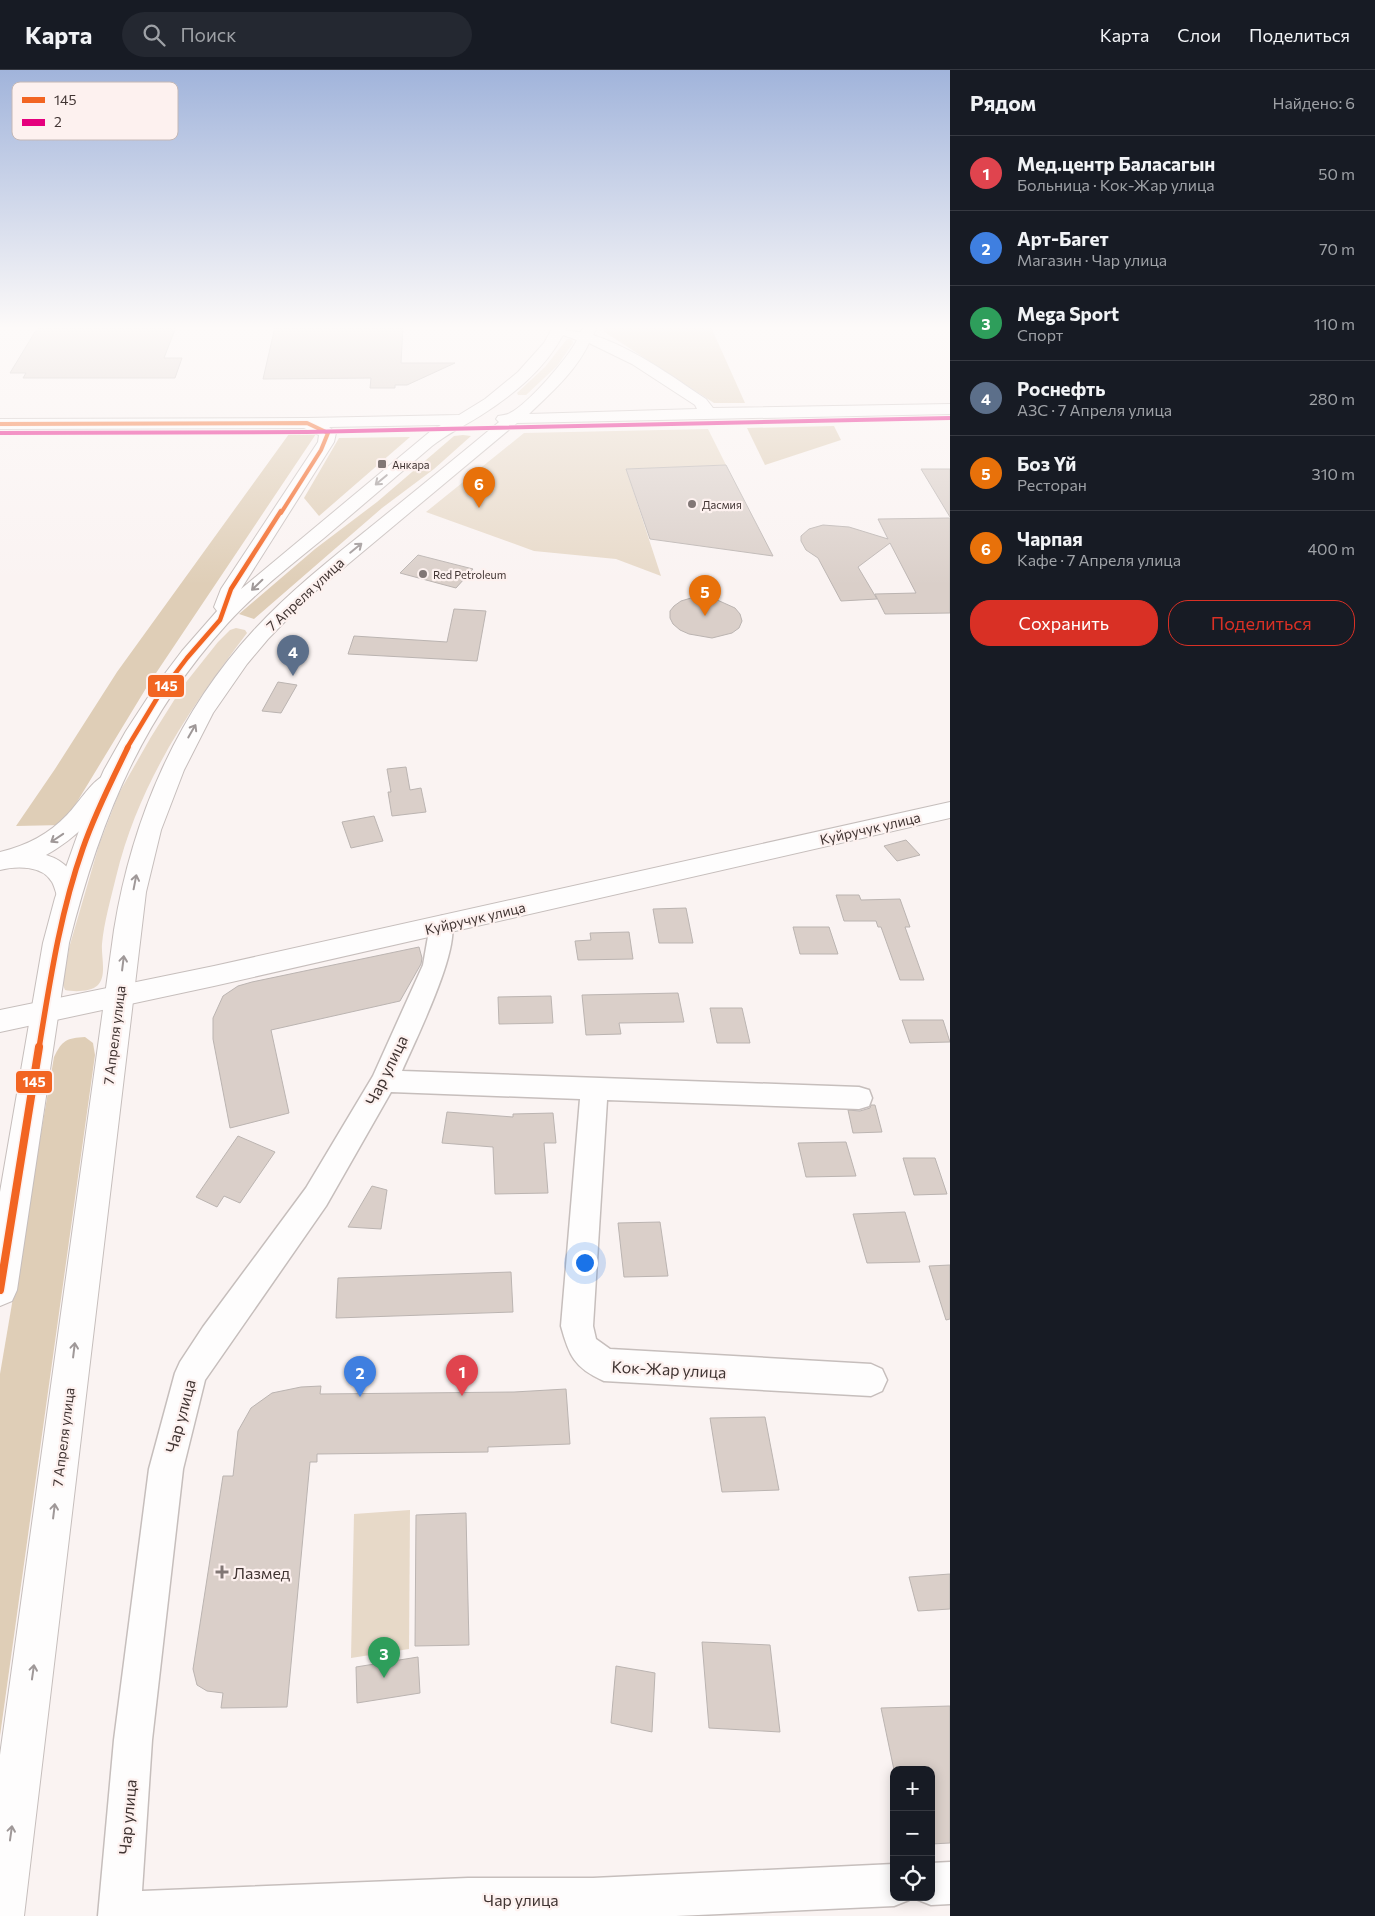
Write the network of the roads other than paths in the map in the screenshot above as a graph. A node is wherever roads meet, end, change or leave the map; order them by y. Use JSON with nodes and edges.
{"nodes":[{"id":1,"x":471,"y":413,"type":"edge"},
{"id":2,"x":517,"y":413,"type":"edge"},
{"id":3,"x":703,"y":413,"type":"edge"},
{"id":4,"x":511,"y":419,"type":"junction"},
{"id":5,"x":462,"y":420,"type":"junction"},
{"id":6,"x":308,"y":423,"type":"junction"},
{"id":7,"x":0,"y":424,"type":"edge"},
{"id":8,"x":243,"y":623,"type":"junction"},
{"id":9,"x":112,"y":776,"type":"junction"},
{"id":10,"x":950,"y":810,"type":"edge"},
{"id":11,"x":7,"y":860,"type":"edge"},
{"id":12,"x":68,"y":894,"type":"junction"},
{"id":13,"x":442,"y":925,"type":"junction"},
{"id":14,"x":119,"y":996,"type":"junction"},
{"id":15,"x":46,"y":1012,"type":"junction"},
{"id":16,"x":0,"y":1021,"type":"edge"},
{"id":17,"x":384,"y":1081,"type":"junction"},
{"id":18,"x":594,"y":1088,"type":"junction"},
{"id":19,"x":859,"y":1098,"type":"dead end"},
{"id":20,"x":0,"y":1290,"type":"edge"},
{"id":21,"x":871,"y":1380,"type":"dead end"},
{"id":22,"x":950,"y":1883,"type":"edge"},
{"id":23,"x":935,"y":1884,"type":"edge"},
{"id":24,"x":890,"y":1885,"type":"edge"},
{"id":25,"x":119,"y":1915,"type":"edge"},
{"id":26,"x":0,"y":1916,"type":"edge"}],
"edges":[{"from":1,"to":5,"type":"main road","name":"7 Апреля улица"},
{"from":2,"to":4,"type":"main road","name":"7 Апреля улица"},
{"from":3,"to":4,"type":"main road"},
{"from":4,"to":5,"type":"main road"},
{"from":8,"to":4,"type":"main road","name":"7 Апреля улица","one_way":true},
{"from":5,"to":6,"type":"main road"},
{"from":5,"to":8,"type":"main road","name":"7 Апреля улица","one_way":true},
{"from":6,"to":7,"type":"main road"},
{"from":6,"to":8,"type":"main road"},
{"from":8,"to":9,"type":"main road","name":"7 Апреля улица"},
{"from":14,"to":8,"type":"main road","name":"7 Апреля улица","one_way":true},
{"from":9,"to":11,"type":"main road","one_way":true},
{"from":9,"to":12,"type":"main road","name":"7 Апреля улица"},
{"from":10,"to":13,"type":"main road","name":"Куйручук улица"},
{"from":11,"to":12,"type":"main road"},
{"from":12,"to":15,"type":"main road","name":"7 Апреля улица"},
{"from":13,"to":14,"type":"main road","name":"Куйручук улица"},
{"from":13,"to":17,"type":"street","name":"Чар улица"},
{"from":14,"to":15,"type":"main road","name":"Куйручук улица"},
{"from":26,"to":14,"type":"main road","name":"7 Апреля улица","one_way":true},
{"from":15,"to":16,"type":"main road","name":"Куйручук улица"},
{"from":15,"to":20,"type":"main road","name":"7 Апреля улица"},
{"from":17,"to":18,"type":"street"},
{"from":17,"to":25,"type":"street","name":"Чар улица"},
{"from":18,"to":19,"type":"street"},
{"from":18,"to":21,"type":"street","name":"Кок-Жар улица"},
{"from":22,"to":23,"type":"street"},
{"from":24,"to":25,"type":"street","name":"Чар улица"}]}
